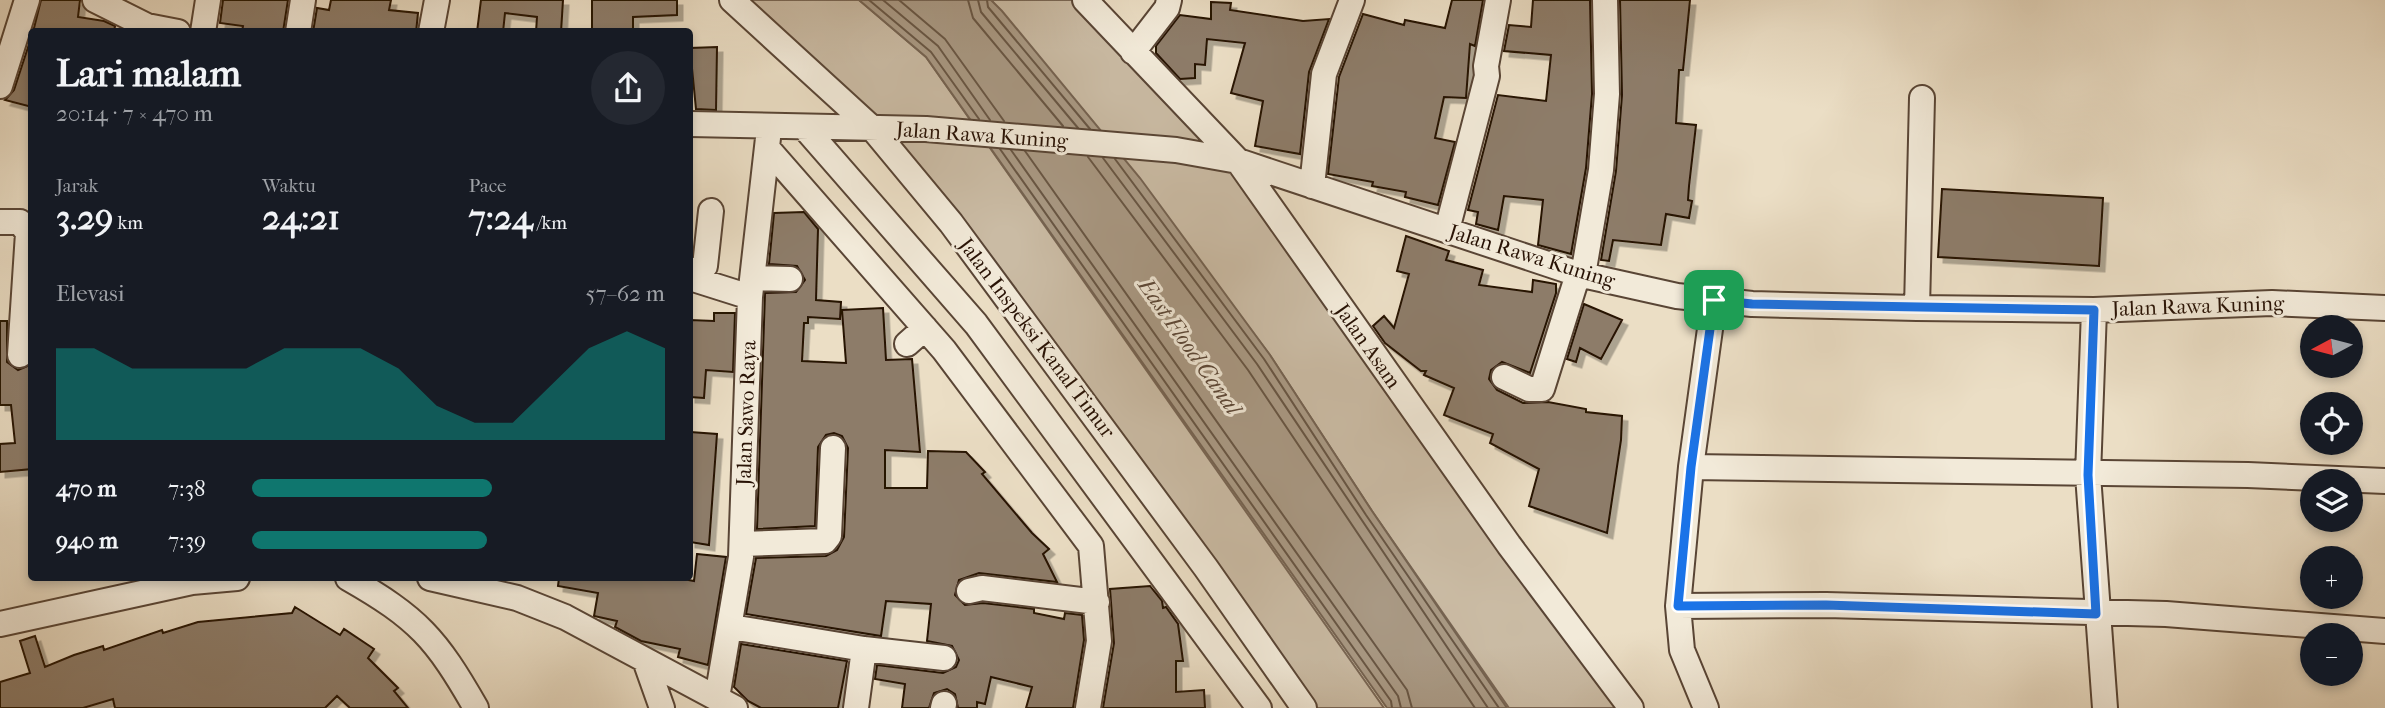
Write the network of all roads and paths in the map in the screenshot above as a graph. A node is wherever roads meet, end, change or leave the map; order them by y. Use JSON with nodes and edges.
{"nodes":[{"id":1,"x":27,"y":0,"type":"edge"},
{"id":2,"x":95,"y":0,"type":"edge"},
{"id":3,"x":208,"y":0,"type":"edge"},
{"id":4,"x":303,"y":0,"type":"edge"},
{"id":5,"x":437,"y":0,"type":"edge"},
{"id":6,"x":732,"y":0,"type":"edge"},
{"id":7,"x":1085,"y":0,"type":"edge"},
{"id":8,"x":1169,"y":0,"type":"edge"},
{"id":9,"x":1352,"y":0,"type":"edge"},
{"id":10,"x":1498,"y":0,"type":"edge"},
{"id":11,"x":1605,"y":0,"type":"edge"},
{"id":12,"x":158,"y":28,"type":"edge"},
{"id":13,"x":204,"y":28,"type":"edge"},
{"id":14,"x":299,"y":28,"type":"edge"},
{"id":15,"x":432,"y":28,"type":"edge"},
{"id":16,"x":1133,"y":52,"type":"junction"},
{"id":17,"x":0,"y":86,"type":"edge"},
{"id":18,"x":1922,"y":98,"type":"dead end"},
{"id":19,"x":693,"y":125,"type":"edge"},
{"id":20,"x":805,"y":128,"type":"junction"},
{"id":21,"x":873,"y":130,"type":"junction"},
{"id":22,"x":768,"y":138,"type":"junction"},
{"id":23,"x":1238,"y":161,"type":"junction"},
{"id":24,"x":1312,"y":186,"type":"junction"},
{"id":25,"x":711,"y":211,"type":"dead end"},
{"id":26,"x":0,"y":222,"type":"edge"},
{"id":27,"x":1447,"y":230,"type":"junction"},
{"id":28,"x":693,"y":271,"type":"edge"},
{"id":29,"x":1580,"y":275,"type":"junction"},
{"id":30,"x":693,"y":278,"type":"edge"},
{"id":31,"x":790,"y":279,"type":"dead end"},
{"id":32,"x":751,"y":287,"type":"junction"},
{"id":33,"x":1714,"y":300,"type":"junction"},
{"id":34,"x":2385,"y":308,"type":"edge"},
{"id":35,"x":1917,"y":309,"type":"junction"},
{"id":36,"x":2094,"y":310,"type":"junction"},
{"id":37,"x":17,"y":355,"type":"edge"},
{"id":38,"x":1504,"y":377,"type":"dead end"},
{"id":39,"x":833,"y":448,"type":"dead end"},
{"id":40,"x":1691,"y":467,"type":"junction"},
{"id":41,"x":2088,"y":475,"type":"junction"},
{"id":42,"x":2385,"y":481,"type":"edge"},
{"id":43,"x":1126,"y":527,"type":"junction"},
{"id":44,"x":742,"y":544,"type":"junction"},
{"id":45,"x":1091,"y":558,"type":"junction"},
{"id":46,"x":181,"y":581,"type":"edge"},
{"id":47,"x":359,"y":581,"type":"edge"},
{"id":48,"x":457,"y":581,"type":"edge"},
{"id":49,"x":386,"y":588,"type":"edge"},
{"id":50,"x":519,"y":588,"type":"edge"},
{"id":51,"x":93,"y":590,"type":"edge"},
{"id":52,"x":968,"y":591,"type":"dead end"},
{"id":53,"x":1097,"y":602,"type":"junction"},
{"id":54,"x":1678,"y":606,"type":"junction"},
{"id":55,"x":2096,"y":614,"type":"junction"},
{"id":56,"x":0,"y":624,"type":"edge"},
{"id":57,"x":731,"y":627,"type":"junction"},
{"id":58,"x":2385,"y":631,"type":"edge"},
{"id":59,"x":864,"y":649,"type":"junction"},
{"id":60,"x":944,"y":658,"type":"dead end"},
{"id":61,"x":646,"y":663,"type":"junction"},
{"id":62,"x":726,"y":703,"type":"edge"},
{"id":63,"x":476,"y":708,"type":"edge"},
{"id":64,"x":662,"y":708,"type":"edge"},
{"id":65,"x":856,"y":708,"type":"edge"},
{"id":66,"x":1088,"y":708,"type":"edge"},
{"id":67,"x":1259,"y":708,"type":"edge"},
{"id":68,"x":1304,"y":708,"type":"edge"},
{"id":69,"x":1632,"y":708,"type":"edge"},
{"id":70,"x":1706,"y":708,"type":"edge"},
{"id":71,"x":2105,"y":708,"type":"edge"}],
"edges":[{"from":1,"to":17,"type":"street"},
{"from":2,"to":12,"type":"street"},
{"from":3,"to":13,"type":"street"},
{"from":4,"to":14,"type":"street"},
{"from":5,"to":15,"type":"street"},
{"from":6,"to":21,"type":"street","name":"Jalan Inspeksi Kanal Timur"},
{"from":7,"to":16,"type":"street","name":"Jalan Asam"},
{"from":8,"to":16,"type":"street"},
{"from":9,"to":24,"type":"street"},
{"from":10,"to":27,"type":"street"},
{"from":11,"to":29,"type":"street"},
{"from":16,"to":23,"type":"street","name":"Jalan Asam"},
{"from":18,"to":35,"type":"street"},
{"from":19,"to":22,"type":"street","name":"Jalan Rawa Kuning"},
{"from":20,"to":21,"type":"street","name":"Jalan Rawa Kuning"},
{"from":20,"to":22,"type":"street","name":"Jalan Rawa Kuning"},
{"from":20,"to":43,"type":"street"},
{"from":21,"to":23,"type":"street","name":"Jalan Rawa Kuning"},
{"from":21,"to":68,"type":"street","name":"Jalan Inspeksi Kanal Timur"},
{"from":22,"to":32,"type":"street","name":"Jalan Sawo Raya"},
{"from":22,"to":45,"type":"street"},
{"from":23,"to":24,"type":"street","name":"Jalan Rawa Kuning"},
{"from":23,"to":69,"type":"street","name":"Jalan Asam"},
{"from":24,"to":27,"type":"street","name":"Jalan Rawa Kuning"},
{"from":25,"to":28,"type":"street"},
{"from":26,"to":37,"type":"street"},
{"from":27,"to":29,"type":"street","name":"Jalan Rawa Kuning"},
{"from":29,"to":33,"type":"street","name":"Jalan Rawa Kuning"},
{"from":29,"to":38,"type":"street"},
{"from":30,"to":32,"type":"street"},
{"from":31,"to":32,"type":"street"},
{"from":32,"to":44,"type":"street","name":"Jalan Sawo Raya"},
{"from":33,"to":35,"type":"street","name":"Jalan Rawa Kuning"},
{"from":33,"to":40,"type":"street"},
{"from":34,"to":36,"type":"street","name":"Jalan Rawa Kuning"},
{"from":35,"to":36,"type":"street","name":"Jalan Rawa Kuning"},
{"from":36,"to":41,"type":"street"},
{"from":39,"to":44,"type":"street"},
{"from":40,"to":41,"type":"street"},
{"from":40,"to":54,"type":"street"},
{"from":41,"to":42,"type":"street"},
{"from":41,"to":55,"type":"street"},
{"from":43,"to":45,"type":"street"},
{"from":43,"to":67,"type":"street"},
{"from":44,"to":57,"type":"street","name":"Jalan Sawo Raya"},
{"from":45,"to":53,"type":"street"},
{"from":46,"to":51,"type":"street"},
{"from":47,"to":49,"type":"street"},
{"from":48,"to":50,"type":"street"},
{"from":49,"to":63,"type":"street"},
{"from":50,"to":61,"type":"street"},
{"from":51,"to":56,"type":"street"},
{"from":52,"to":53,"type":"street"},
{"from":53,"to":66,"type":"street"},
{"from":54,"to":55,"type":"street"},
{"from":54,"to":70,"type":"street"},
{"from":55,"to":58,"type":"street"},
{"from":55,"to":71,"type":"street"},
{"from":57,"to":59,"type":"street"},
{"from":57,"to":62,"type":"street","name":"Jalan Sawo Raya"},
{"from":59,"to":60,"type":"street"},
{"from":59,"to":65,"type":"street"},
{"from":61,"to":62,"type":"street"},
{"from":61,"to":64,"type":"street"}]}
